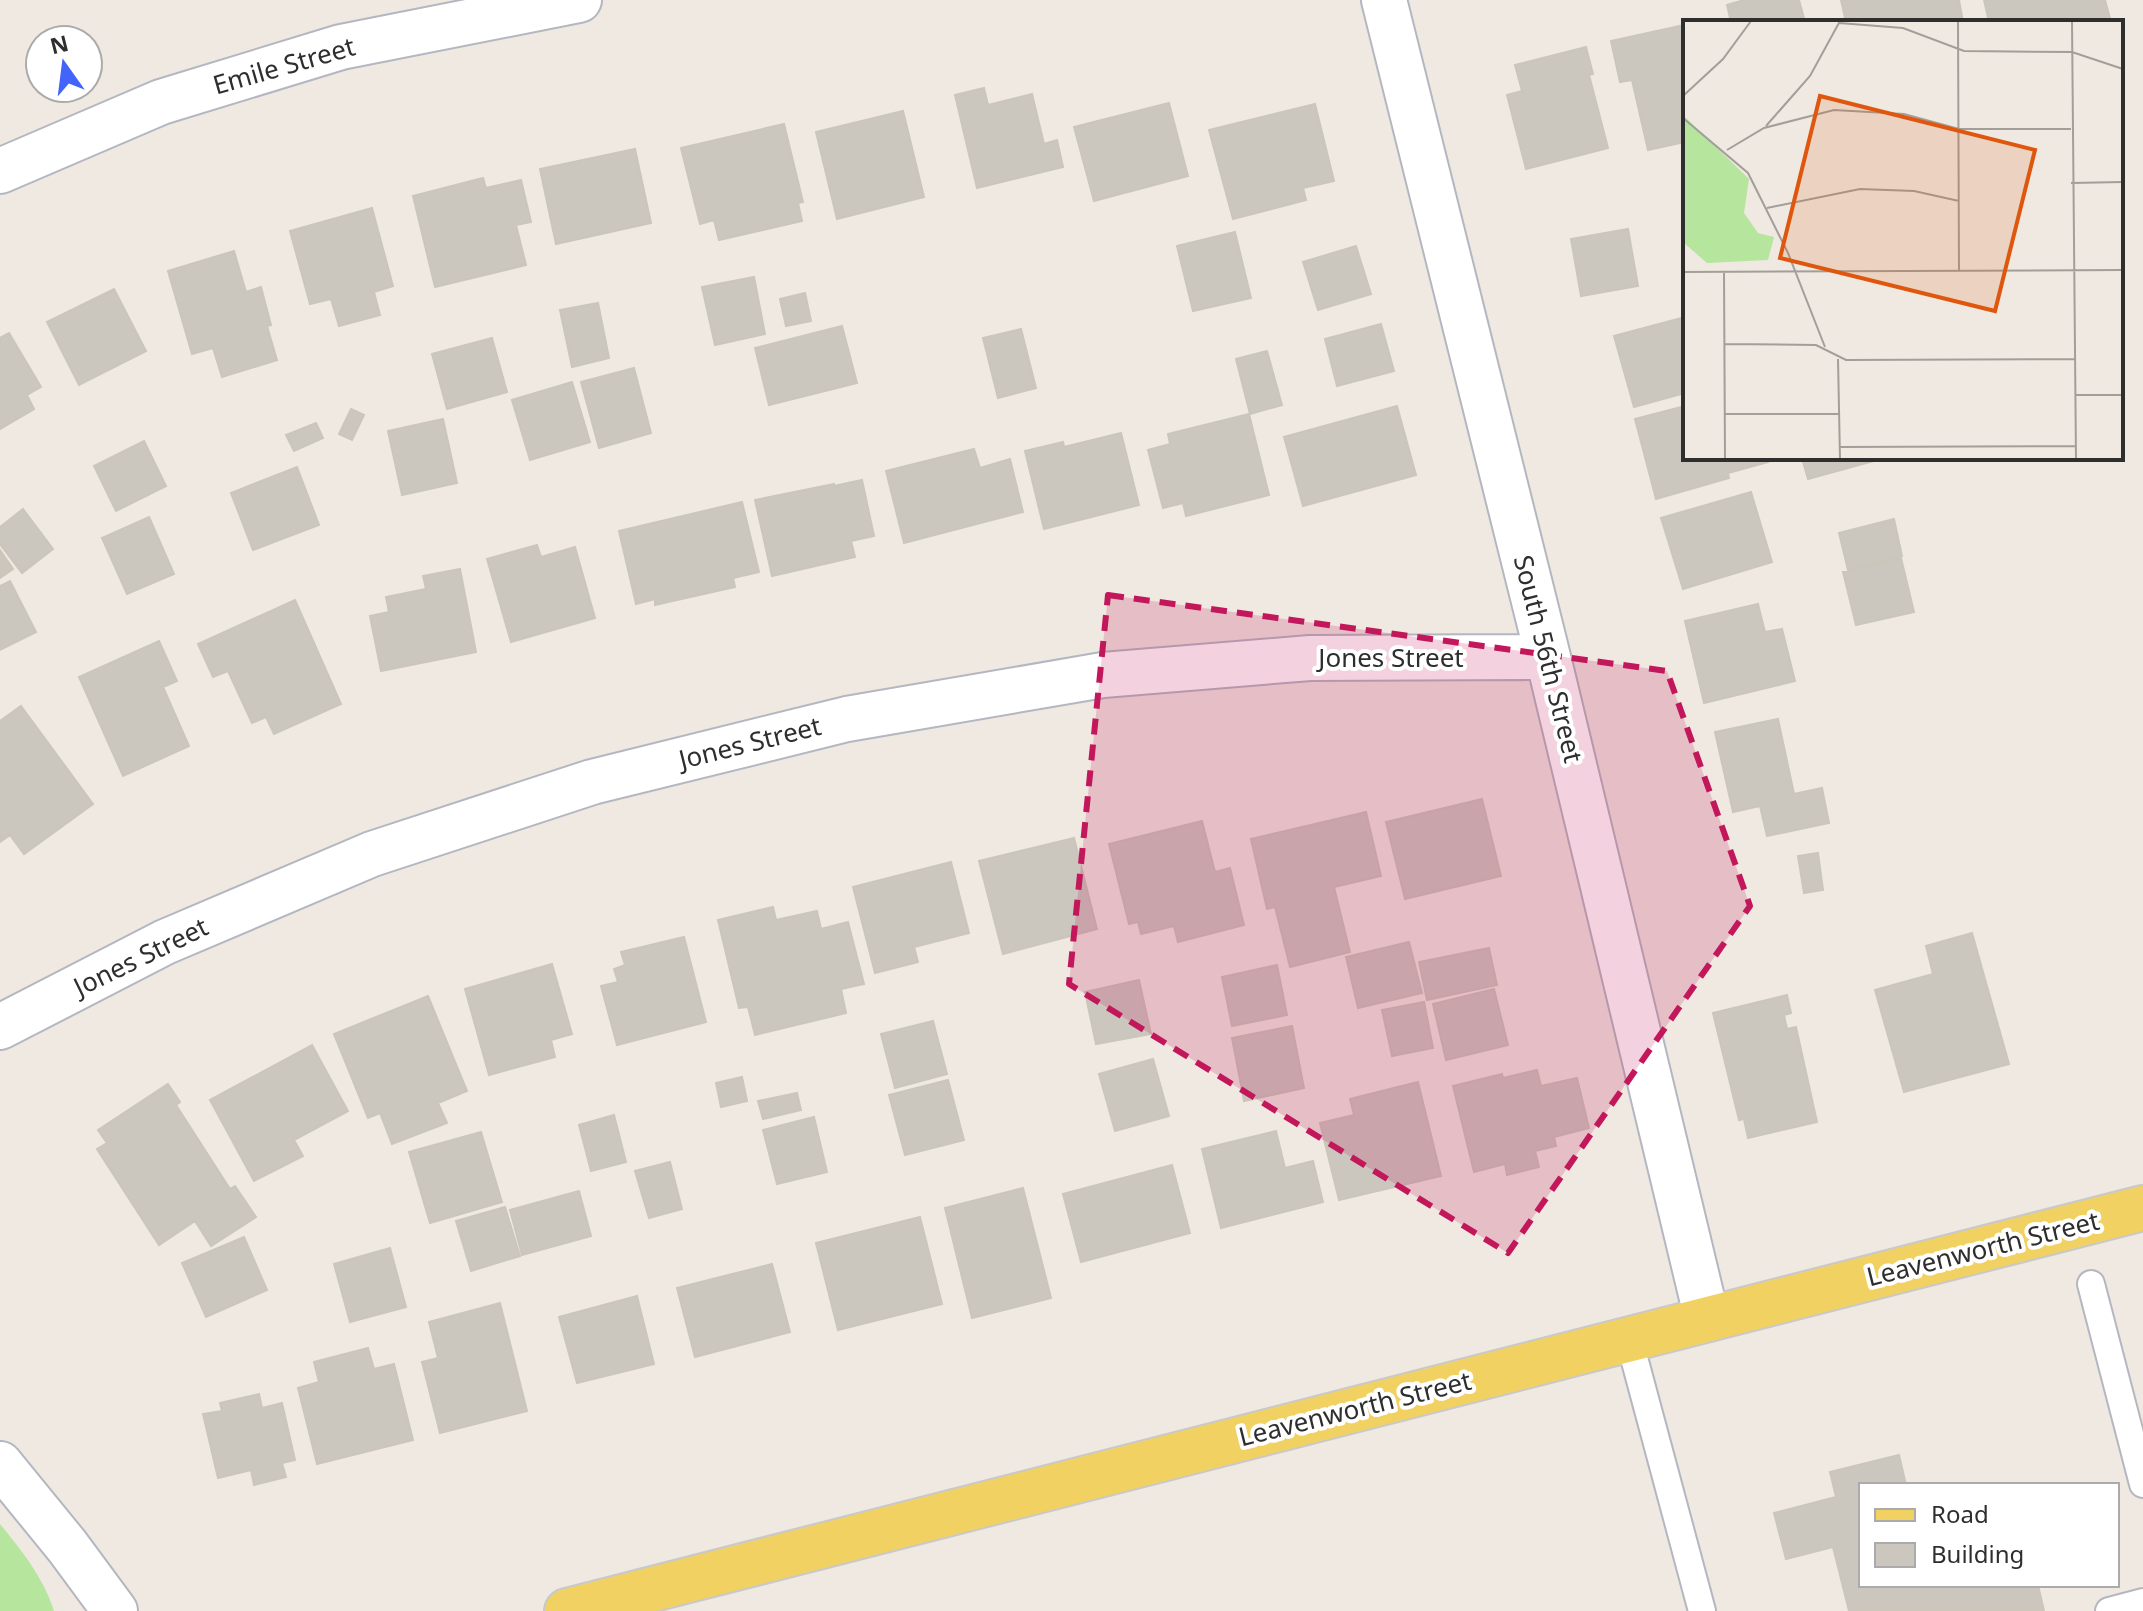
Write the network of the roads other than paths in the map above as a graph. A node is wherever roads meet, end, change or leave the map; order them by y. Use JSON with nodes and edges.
{"nodes":[{"id":1,"x":579,"y":0,"type":"edge"},
{"id":2,"x":1384,"y":0,"type":"edge"},
{"id":3,"x":0,"y":171,"type":"edge"},
{"id":4,"x":1548,"y":657,"type":"junction"},
{"id":5,"x":0,"y":1027,"type":"edge"},
{"id":6,"x":2143,"y":1208,"type":"edge"},
{"id":7,"x":2091,"y":1284,"type":"dead end"},
{"id":8,"x":1707,"y":1319,"type":"junction"},
{"id":9,"x":1629,"y":1339,"type":"junction"},
{"id":10,"x":0,"y":1464,"type":"edge"},
{"id":11,"x":2143,"y":1484,"type":"edge"},
{"id":12,"x":2143,"y":1602,"type":"edge"},
{"id":13,"x":115,"y":1611,"type":"edge"},
{"id":14,"x":567,"y":1611,"type":"edge"},
{"id":15,"x":1702,"y":1611,"type":"edge"},
{"id":16,"x":2109,"y":1611,"type":"edge"}],
"edges":[{"from":1,"to":3,"type":"street","name":"Emile Street"},
{"from":2,"to":4,"type":"street","name":"South 56th Street"},
{"from":4,"to":5,"type":"street","name":"Jones Street"},
{"from":4,"to":8,"type":"street","name":"South 56th Street"},
{"from":6,"to":8,"type":"main road","name":"Leavenworth Street"},
{"from":7,"to":11,"type":"lane"},
{"from":8,"to":9,"type":"main road","name":"Leavenworth Street"},
{"from":9,"to":14,"type":"main road","name":"Leavenworth Street"},
{"from":9,"to":15,"type":"lane"},
{"from":10,"to":13,"type":"street"},
{"from":12,"to":16,"type":"lane"}]}
